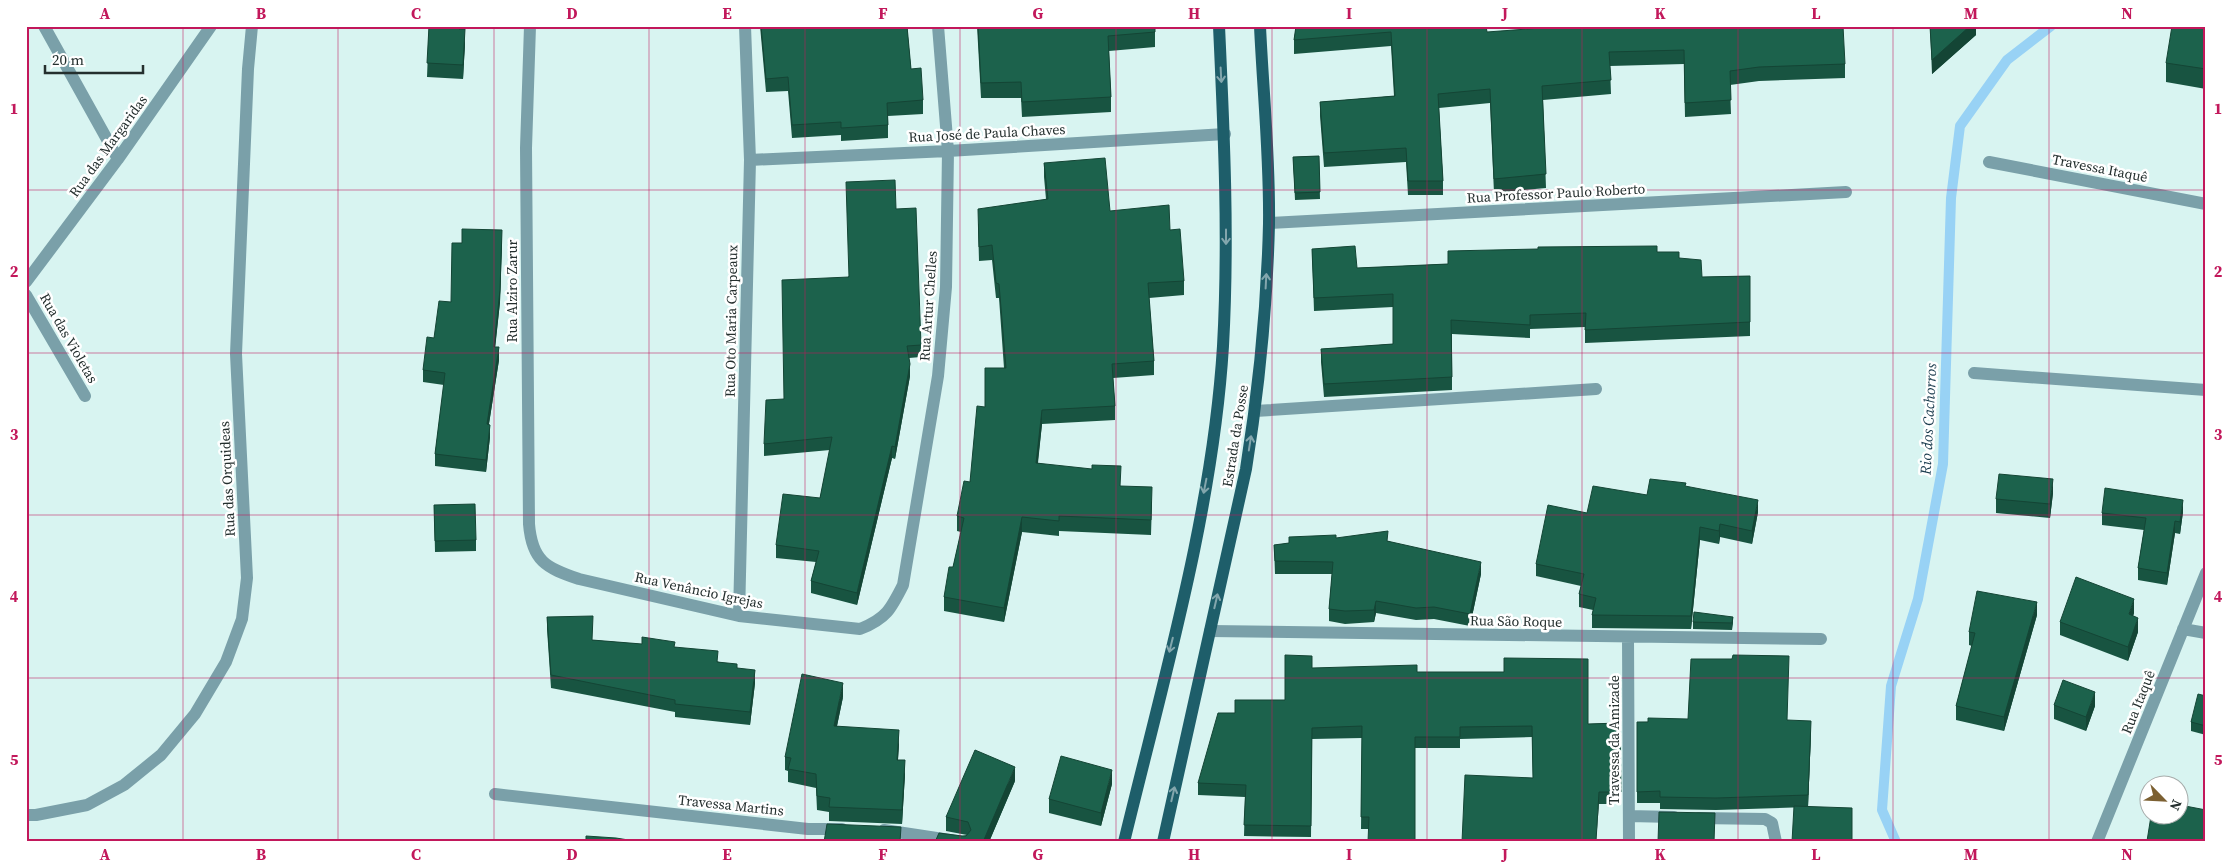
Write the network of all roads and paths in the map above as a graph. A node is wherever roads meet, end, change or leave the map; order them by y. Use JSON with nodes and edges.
{"nodes":[{"id":1,"x":44,"y":26,"type":"edge"},
{"id":2,"x":211,"y":26,"type":"edge"},
{"id":3,"x":252,"y":26,"type":"edge"},
{"id":4,"x":530,"y":26,"type":"edge"},
{"id":5,"x":745,"y":26,"type":"edge"},
{"id":6,"x":938,"y":26,"type":"edge"},
{"id":7,"x":1219,"y":26,"type":"edge"},
{"id":8,"x":1260,"y":26,"type":"edge"},
{"id":9,"x":1224,"y":134,"type":"junction"},
{"id":10,"x":948,"y":151,"type":"junction"},
{"id":11,"x":118,"y":159,"type":"junction"},
{"id":12,"x":750,"y":160,"type":"junction"},
{"id":13,"x":1989,"y":162,"type":"dead end"},
{"id":14,"x":1846,"y":192,"type":"dead end"},
{"id":15,"x":2206,"y":204,"type":"edge"},
{"id":16,"x":1269,"y":223,"type":"junction"},
{"id":17,"x":26,"y":282,"type":"edge"},
{"id":18,"x":26,"y":295,"type":"edge"},
{"id":19,"x":1974,"y":373,"type":"dead end"},
{"id":20,"x":1596,"y":389,"type":"dead end"},
{"id":21,"x":2206,"y":390,"type":"edge"},
{"id":22,"x":85,"y":396,"type":"dead end"},
{"id":23,"x":1255,"y":411,"type":"junction"},
{"id":24,"x":536,"y":555,"type":"joint"},
{"id":25,"x":2206,"y":573,"type":"edge"},
{"id":26,"x":903,"y":585,"type":"joint"},
{"id":27,"x":739,"y":616,"type":"junction"},
{"id":28,"x":2183,"y":630,"type":"junction"},
{"id":29,"x":1210,"y":631,"type":"junction"},
{"id":30,"x":2206,"y":633,"type":"edge"},
{"id":31,"x":1628,"y":638,"type":"junction"},
{"id":32,"x":1821,"y":639,"type":"dead end"},
{"id":33,"x":495,"y":794,"type":"dead end"},
{"id":34,"x":26,"y":815,"type":"edge"},
{"id":35,"x":1629,"y":816,"type":"junction"},
{"id":36,"x":963,"y":842,"type":"edge"},
{"id":37,"x":1124,"y":842,"type":"edge"},
{"id":38,"x":1162,"y":842,"type":"edge"},
{"id":39,"x":1629,"y":842,"type":"edge"},
{"id":40,"x":1776,"y":842,"type":"edge"},
{"id":41,"x":2097,"y":842,"type":"edge"}],
"edges":[{"from":1,"to":11,"type":"street"},
{"from":2,"to":11,"type":"street","name":"Rua das Margaridas"},
{"from":3,"to":34,"type":"street","name":"Rua das Orquideas"},
{"from":4,"to":24,"type":"street","name":"Rua Alziro Zarur"},
{"from":5,"to":12,"type":"street","name":"Rua Oto Maria Carpeaux"},
{"from":6,"to":10,"type":"street","name":"Rua Artur Chelles"},
{"from":7,"to":9,"type":"main road","name":"Estrada da Posse","one_way":true},
{"from":8,"to":16,"type":"main road","name":"Estrada da Posse"},
{"from":9,"to":10,"type":"street","name":"Rua José de Paula Chaves"},
{"from":9,"to":37,"type":"main road","name":"Estrada da Posse","one_way":true},
{"from":10,"to":12,"type":"street","name":"Rua José de Paula Chaves"},
{"from":10,"to":26,"type":"street","name":"Rua Artur Chelles"},
{"from":11,"to":17,"type":"street","name":"Rua das Margaridas"},
{"from":12,"to":27,"type":"street","name":"Rua Oto Maria Carpeaux"},
{"from":13,"to":15,"type":"street","name":"Travessa Itaquê"},
{"from":14,"to":16,"type":"street","name":"Rua Professor Paulo Roberto"},
{"from":23,"to":16,"type":"main road","name":"Estrada da Posse","one_way":true},
{"from":18,"to":22,"type":"street","name":"Rua das Violetas"},
{"from":19,"to":21,"type":"street"},
{"from":20,"to":23,"type":"street"},
{"from":29,"to":23,"type":"main road","name":"Estrada da Posse","one_way":true},
{"from":24,"to":27,"type":"street","name":"Rua Venâncio Igrejas"},
{"from":25,"to":28,"type":"street","name":"Rua Itaquê"},
{"from":26,"to":27,"type":"street","name":"Rua Venâncio Igrejas"},
{"from":28,"to":30,"type":"street"},
{"from":28,"to":41,"type":"street","name":"Rua Itaquê"},
{"from":29,"to":31,"type":"street","name":"Rua São Roque"},
{"from":38,"to":29,"type":"main road","name":"Estrada da Posse","one_way":true},
{"from":31,"to":32,"type":"street","name":"Rua São Roque"},
{"from":31,"to":35,"type":"street","name":"Travessa da Amizade"},
{"from":33,"to":36,"type":"street","name":"Travessa Martins"},
{"from":35,"to":39,"type":"street","name":"Travessa da Amizade"},
{"from":35,"to":40,"type":"street"}]}
